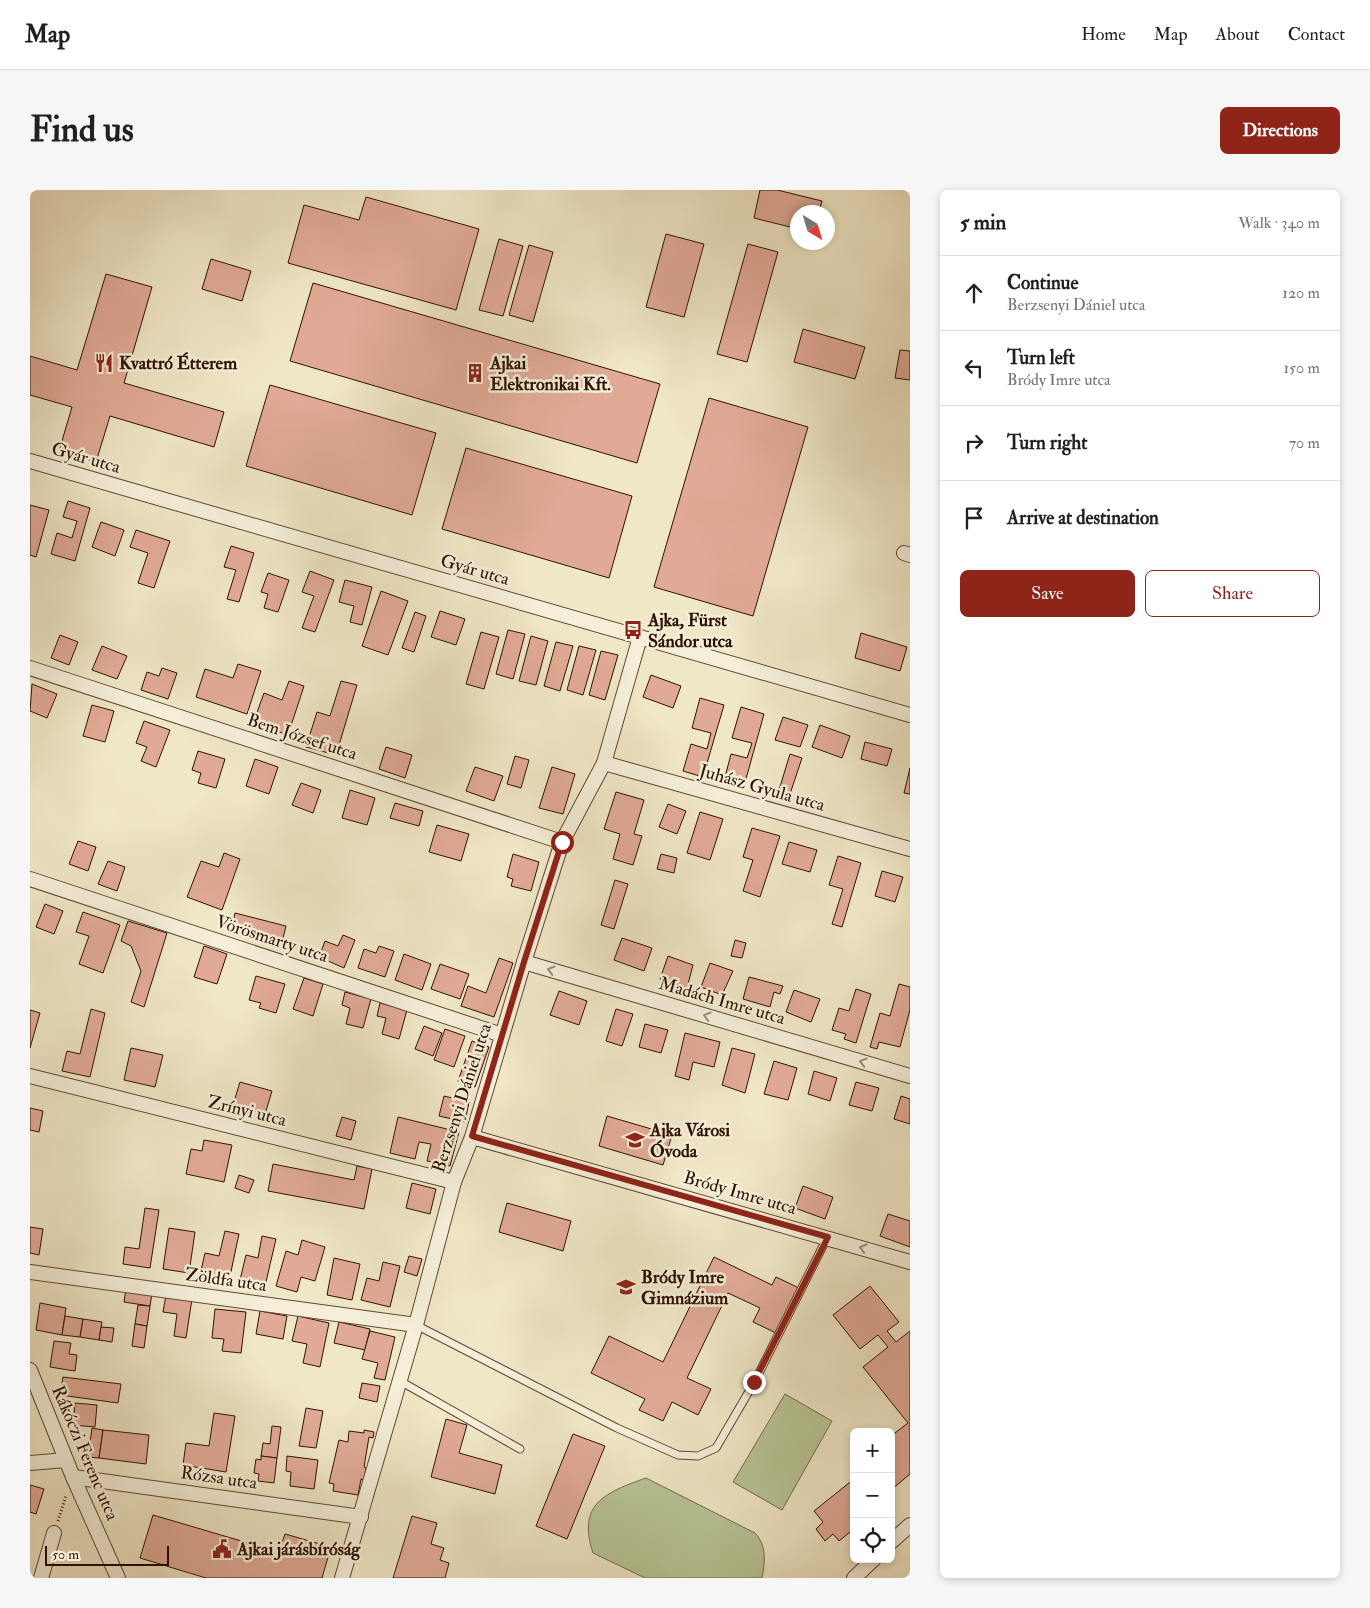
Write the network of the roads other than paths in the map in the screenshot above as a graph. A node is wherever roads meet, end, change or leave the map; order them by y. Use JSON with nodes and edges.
{"nodes":[{"id":1,"x":30,"y":461,"type":"edge"},
{"id":2,"x":640,"y":637,"type":"junction"},
{"id":3,"x":30,"y":668,"type":"edge"},
{"id":4,"x":910,"y":715,"type":"edge"},
{"id":5,"x":604,"y":763,"type":"junction"},
{"id":6,"x":562,"y":842,"type":"junction"},
{"id":7,"x":910,"y":849,"type":"edge"},
{"id":8,"x":30,"y":879,"type":"edge"},
{"id":9,"x":524,"y":962,"type":"junction"},
{"id":10,"x":502,"y":1035,"type":"junction"},
{"id":11,"x":30,"y":1076,"type":"edge"},
{"id":12,"x":910,"y":1076,"type":"edge"},
{"id":13,"x":472,"y":1136,"type":"junction"},
{"id":14,"x":454,"y":1182,"type":"junction"},
{"id":15,"x":828,"y":1237,"type":"junction"},
{"id":16,"x":910,"y":1262,"type":"edge"},
{"id":17,"x":30,"y":1272,"type":"edge"},
{"id":18,"x":416,"y":1325,"type":"junction"},
{"id":19,"x":30,"y":1370,"type":"edge"},
{"id":20,"x":400,"y":1381,"type":"junction"},
{"id":21,"x":520,"y":1449,"type":"dead end"},
{"id":22,"x":66,"y":1460,"type":"junction"},
{"id":23,"x":30,"y":1463,"type":"edge"},
{"id":24,"x":73,"y":1476,"type":"junction"},
{"id":25,"x":361,"y":1517,"type":"junction"},
{"id":26,"x":910,"y":1525,"type":"edge"},
{"id":27,"x":54,"y":1533,"type":"road end"},
{"id":28,"x":895,"y":1538,"type":"edge"},
{"id":29,"x":870,"y":1563,"type":"edge"},
{"id":30,"x":41,"y":1578,"type":"edge"},
{"id":31,"x":118,"y":1578,"type":"edge"},
{"id":32,"x":342,"y":1578,"type":"edge"},
{"id":33,"x":854,"y":1578,"type":"edge"}],
"edges":[{"from":1,"to":2,"type":"street","name":"Gyár utca"},
{"from":2,"to":4,"type":"street","name":"Gyár utca"},
{"from":2,"to":5,"type":"street","name":"Berzsenyi Dániel utca"},
{"from":3,"to":6,"type":"street","name":"Bem József utca"},
{"from":5,"to":6,"type":"street","name":"Berzsenyi Dániel utca"},
{"from":5,"to":7,"type":"street","name":"Juhász Gyula utca"},
{"from":6,"to":9,"type":"street","name":"Berzsenyi Dániel utca"},
{"from":8,"to":10,"type":"street","name":"Vörösmarty utca"},
{"from":9,"to":10,"type":"street","name":"Berzsenyi Dániel utca"},
{"from":12,"to":9,"type":"street","name":"Madách Imre utca","one_way":true},
{"from":10,"to":13,"type":"street","name":"Berzsenyi Dániel utca"},
{"from":11,"to":14,"type":"street","name":"Zrínyi utca"},
{"from":13,"to":14,"type":"street","name":"Berzsenyi Dániel utca"},
{"from":13,"to":15,"type":"street","name":"Bródy Imre utca"},
{"from":14,"to":18,"type":"street","name":"Berzsenyi Dániel utca"},
{"from":16,"to":15,"type":"street","name":"Bródy Imre utca","one_way":true},
{"from":15,"to":18,"type":"lane"},
{"from":17,"to":18,"type":"street","name":"Zöldfa utca"},
{"from":18,"to":20,"type":"street","name":"Berzsenyi Dániel utca"},
{"from":19,"to":22,"type":"street","name":"Rákóczi Ferenc utca"},
{"from":20,"to":21,"type":"lane"},
{"from":20,"to":25,"type":"street","name":"Berzsenyi Dániel utca"},
{"from":22,"to":23,"type":"street"},
{"from":22,"to":24,"type":"street","name":"Rákóczi Ferenc utca"},
{"from":24,"to":25,"type":"street","name":"Rózsa utca"},
{"from":24,"to":31,"type":"street","name":"Rákóczi Ferenc utca"},
{"from":25,"to":32,"type":"street","name":"Berzsenyi Dániel utca"},
{"from":26,"to":28,"type":"street"},
{"from":27,"to":30,"type":"street"},
{"from":29,"to":33,"type":"street"}]}
